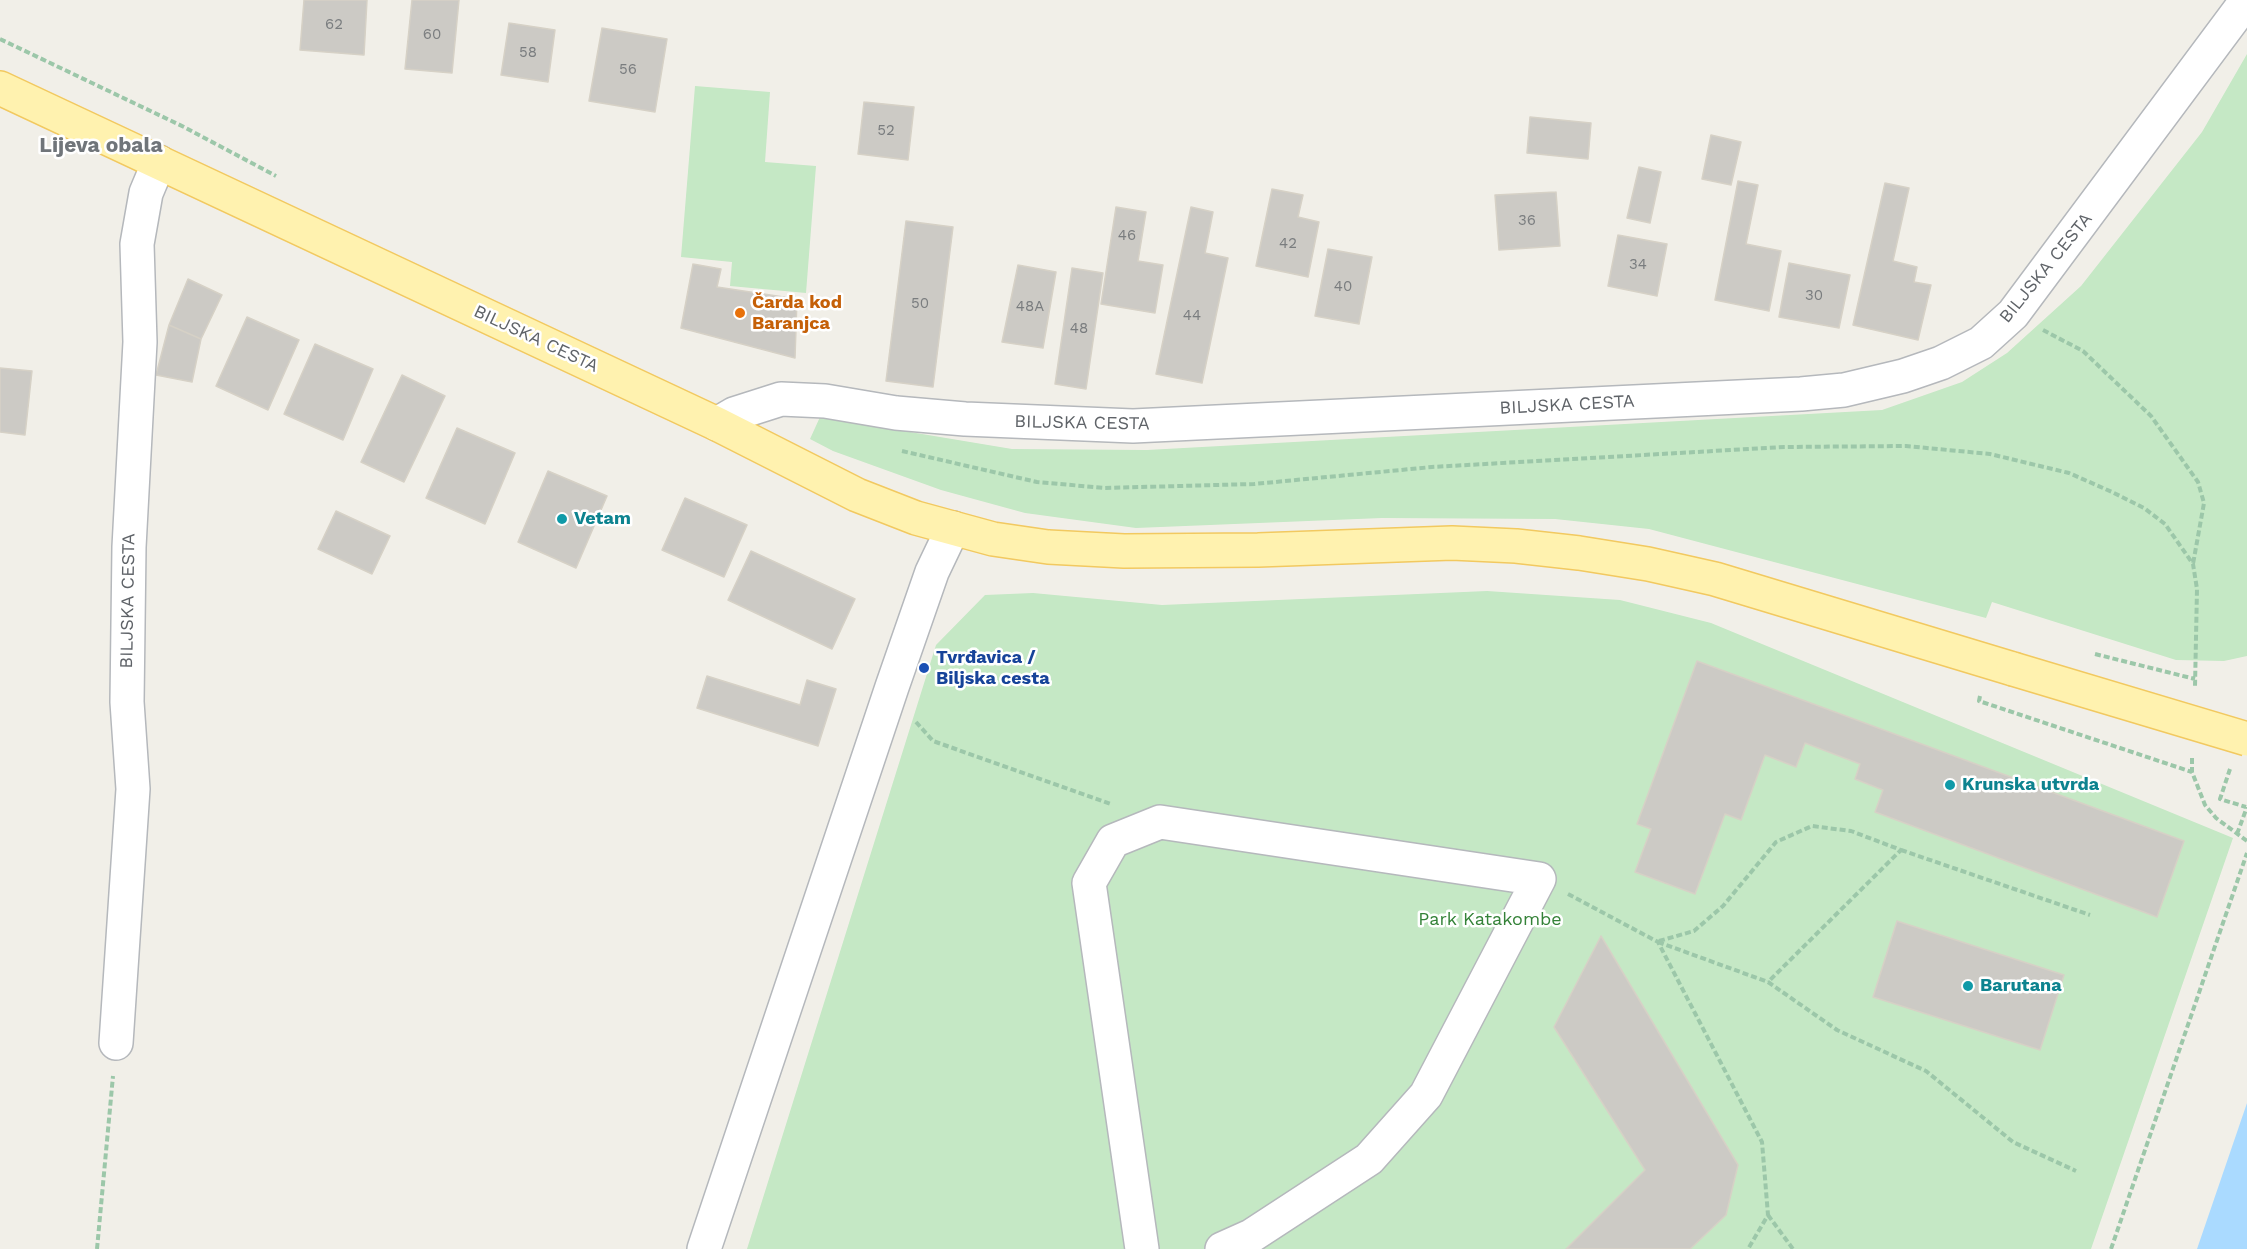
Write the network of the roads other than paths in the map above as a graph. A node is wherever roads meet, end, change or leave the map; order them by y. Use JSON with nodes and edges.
{"nodes":[{"id":1,"x":2247,"y":0,"type":"edge"},
{"id":2,"x":0,"y":88,"type":"edge"},
{"id":3,"x":159,"y":162,"type":"junction"},
{"id":4,"x":717,"y":424,"type":"junction"},
{"id":5,"x":953,"y":528,"type":"junction"},
{"id":6,"x":2240,"y":751,"type":"edge"},
{"id":7,"x":116,"y":1043,"type":"road end"},
{"id":8,"x":704,"y":1249,"type":"edge"},
{"id":9,"x":1142,"y":1249,"type":"edge"},
{"id":10,"x":1222,"y":1249,"type":"edge"}],
"edges":[{"from":1,"to":4,"type":"street","name":"BILJSKA CESTA"},
{"from":2,"to":3,"type":"main road","name":"BILJSKA CESTA"},
{"from":3,"to":4,"type":"main road","name":"BILJSKA CESTA"},
{"from":3,"to":7,"type":"street","name":"BILJSKA CESTA"},
{"from":4,"to":5,"type":"main road","name":"BILJSKA CESTA"},
{"from":5,"to":6,"type":"main road","name":"BILJSKA CESTA","bridge":true},
{"from":5,"to":8,"type":"street"},
{"from":9,"to":10,"type":"street"}]}
